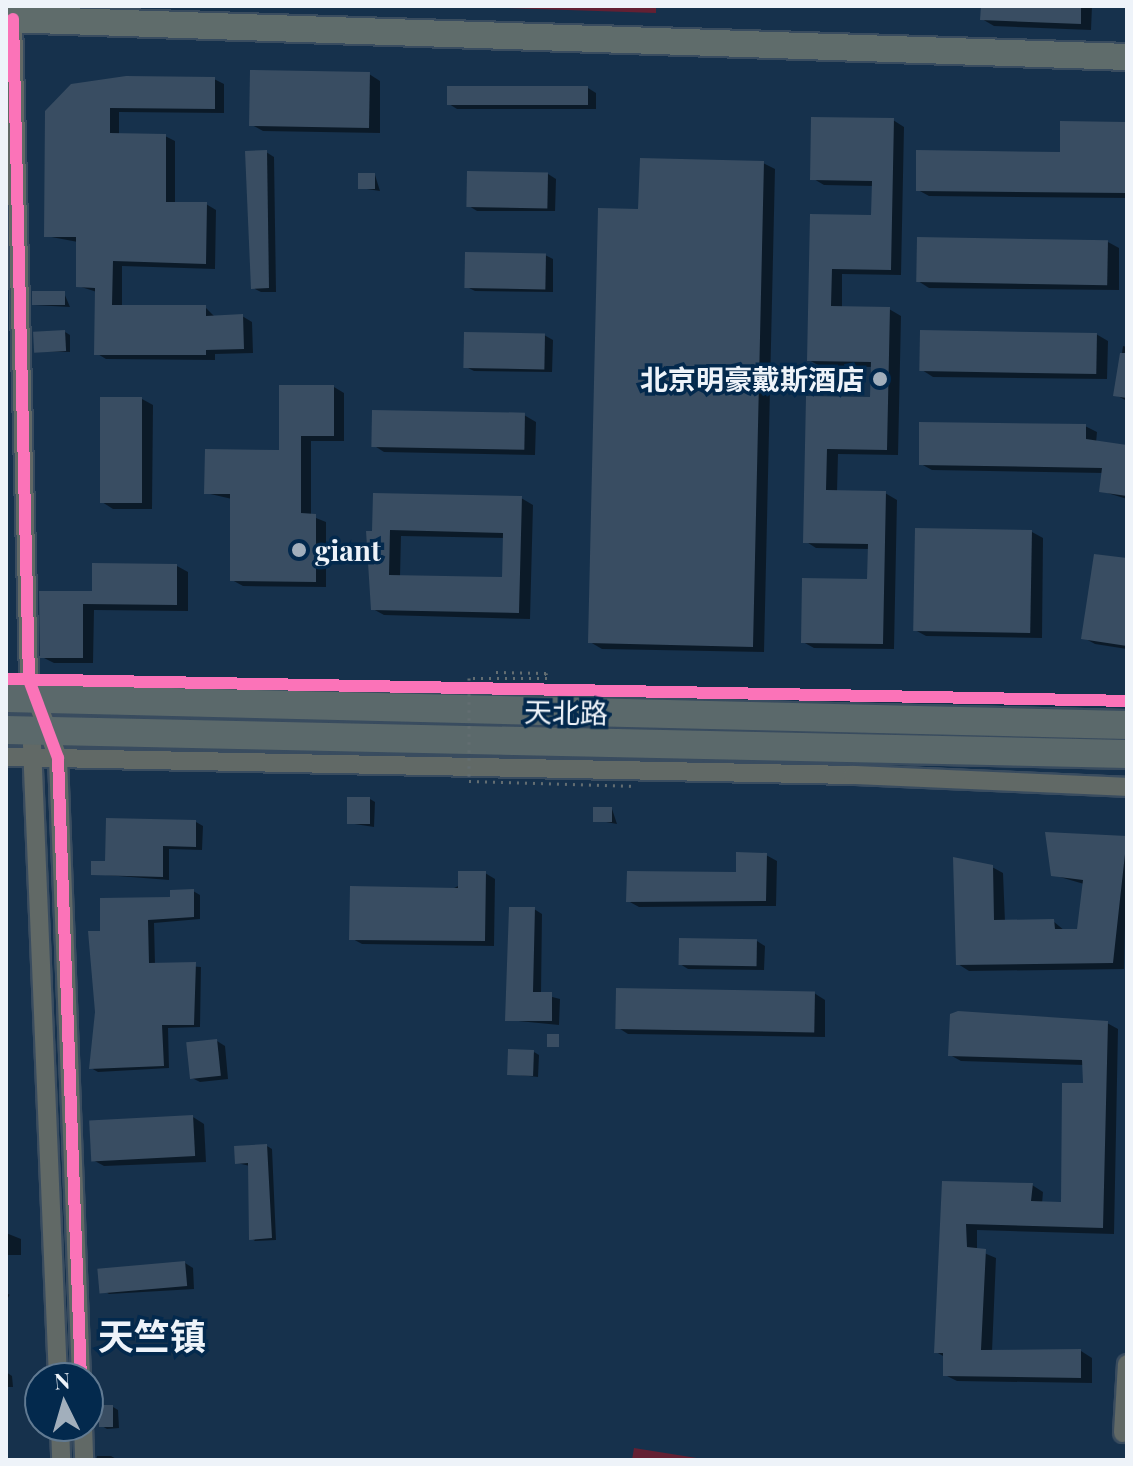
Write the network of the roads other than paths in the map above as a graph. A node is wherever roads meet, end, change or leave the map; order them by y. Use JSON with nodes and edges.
{"nodes":[{"id":1,"x":9,"y":19,"type":"edge"},
{"id":2,"x":1127,"y":57,"type":"edge"},
{"id":3,"x":6,"y":698,"type":"edge"},
{"id":4,"x":34,"y":699,"type":"junction"},
{"id":5,"x":1127,"y":725,"type":"edge"},
{"id":6,"x":35,"y":741,"type":"edge"},
{"id":7,"x":1127,"y":754,"type":"edge"},
{"id":8,"x":6,"y":757,"type":"edge"},
{"id":9,"x":1127,"y":787,"type":"edge"},
{"id":10,"x":57,"y":1362,"type":"edge"},
{"id":11,"x":80,"y":1362,"type":"edge"},
{"id":12,"x":1127,"y":1364,"type":"edge"},
{"id":13,"x":1123,"y":1433,"type":"dead end"}],
"edges":[{"from":1,"to":2,"type":"street"},
{"from":1,"to":4,"type":"street"},
{"from":3,"to":4,"type":"main road","name":"天北路"},
{"from":4,"to":5,"type":"main road","name":"天北路"},
{"from":4,"to":6,"type":"street"},
{"from":6,"to":7,"type":"main road","name":"天北路"},
{"from":6,"to":8,"type":"street"},
{"from":6,"to":9,"type":"street"},
{"from":6,"to":10,"type":"street"},
{"from":6,"to":11,"type":"street"},
{"from":12,"to":13,"type":"street"}]}
